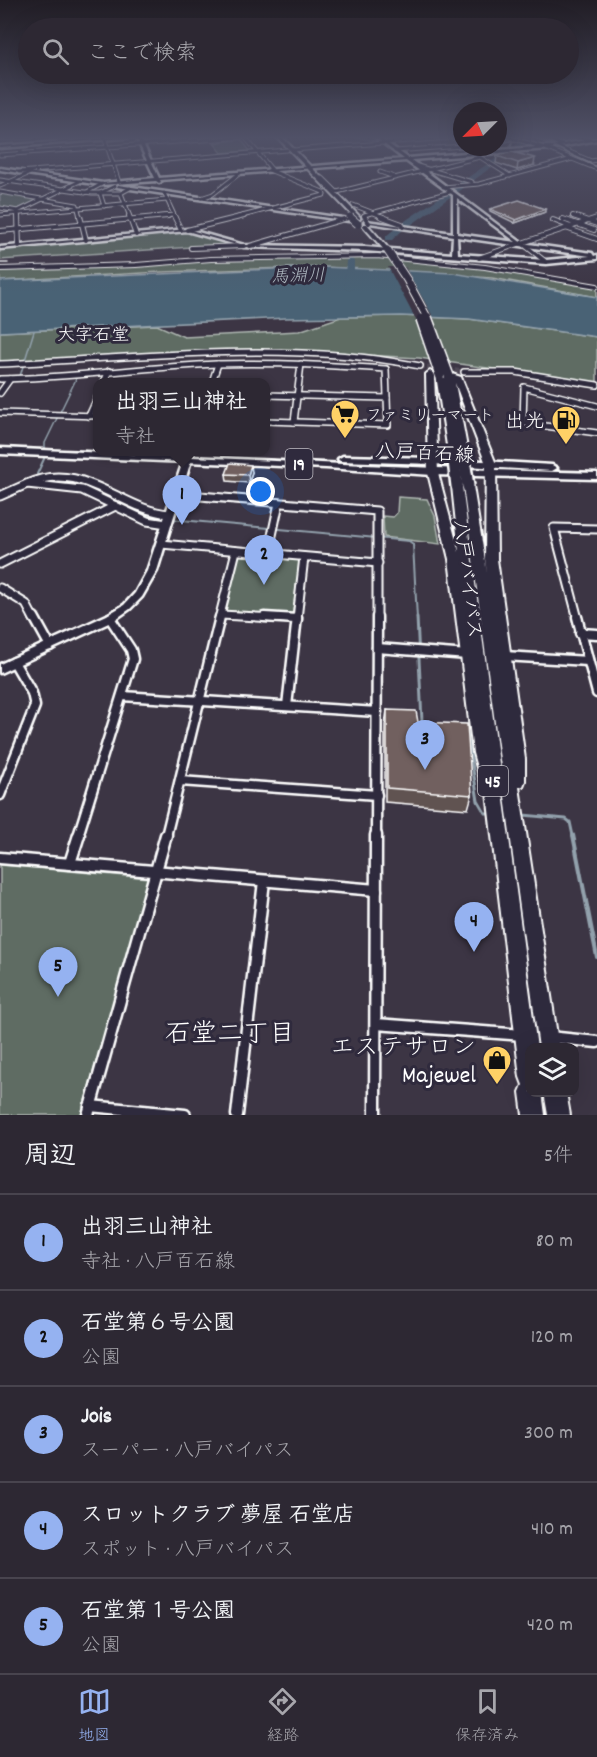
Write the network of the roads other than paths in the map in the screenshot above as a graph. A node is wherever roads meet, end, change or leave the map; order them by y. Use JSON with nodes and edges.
{"nodes":[{"id":1,"x":63,"y":189,"type":"joint"},
{"id":2,"x":91,"y":189,"type":"edge"},
{"id":3,"x":108,"y":189,"type":"edge"},
{"id":4,"x":128,"y":189,"type":"edge"},
{"id":5,"x":137,"y":189,"type":"edge"},
{"id":6,"x":162,"y":189,"type":"edge"},
{"id":7,"x":219,"y":189,"type":"edge"},
{"id":8,"x":316,"y":189,"type":"edge"},
{"id":9,"x":324,"y":189,"type":"edge"},
{"id":10,"x":330,"y":189,"type":"edge"},
{"id":11,"x":334,"y":189,"type":"edge"},
{"id":12,"x":349,"y":189,"type":"edge"},
{"id":13,"x":446,"y":189,"type":"edge"},
{"id":14,"x":0,"y":192,"type":"edge"},
{"id":15,"x":85,"y":192,"type":"junction"},
{"id":16,"x":121,"y":193,"type":"junction"},
{"id":17,"x":164,"y":193,"type":"junction"},
{"id":18,"x":100,"y":194,"type":"junction"},
{"id":19,"x":452,"y":194,"type":"junction"},
{"id":20,"x":201,"y":198,"type":"junction"},
{"id":21,"x":43,"y":199,"type":"junction"},
{"id":22,"x":167,"y":201,"type":"junction"},
{"id":23,"x":125,"y":204,"type":"junction"},
{"id":24,"x":353,"y":205,"type":"dead end"},
{"id":25,"x":104,"y":206,"type":"junction"},
{"id":26,"x":0,"y":208,"type":"edge"},
{"id":27,"x":79,"y":208,"type":"junction"},
{"id":28,"x":270,"y":208,"type":"junction"},
{"id":29,"x":18,"y":212,"type":"junction"},
{"id":30,"x":373,"y":213,"type":"junction"},
{"id":31,"x":0,"y":215,"type":"edge"},
{"id":32,"x":174,"y":215,"type":"junction"},
{"id":33,"x":573,"y":216,"type":"dead end"},
{"id":34,"x":347,"y":218,"type":"junction"},
{"id":35,"x":597,"y":218,"type":"edge"},
{"id":36,"x":130,"y":219,"type":"junction"},
{"id":37,"x":563,"y":219,"type":"dead end"},
{"id":38,"x":553,"y":220,"type":"dead end"},
{"id":39,"x":588,"y":221,"type":"junction"},
{"id":40,"x":363,"y":222,"type":"junction"},
{"id":41,"x":82,"y":224,"type":"junction"},
{"id":42,"x":578,"y":224,"type":"junction"},
{"id":43,"x":597,"y":224,"type":"edge"},
{"id":44,"x":403,"y":227,"type":"junction"},
{"id":45,"x":568,"y":227,"type":"junction"},
{"id":46,"x":19,"y":229,"type":"junction"},
{"id":47,"x":184,"y":230,"type":"junction"},
{"id":48,"x":594,"y":230,"type":"dead end"},
{"id":49,"x":0,"y":231,"type":"edge"},
{"id":50,"x":136,"y":235,"type":"junction"},
{"id":51,"x":456,"y":235,"type":"junction"},
{"id":52,"x":597,"y":239,"type":"edge"},
{"id":53,"x":86,"y":240,"type":"junction"},
{"id":54,"x":520,"y":244,"type":"junction"},
{"id":55,"x":19,"y":246,"type":"junction"},
{"id":56,"x":247,"y":246,"type":"junction"},
{"id":57,"x":0,"y":248,"type":"edge"},
{"id":58,"x":192,"y":248,"type":"dead end"},
{"id":59,"x":383,"y":249,"type":"junction"},
{"id":60,"x":455,"y":256,"type":"junction"},
{"id":61,"x":597,"y":257,"type":"edge"},
{"id":62,"x":479,"y":258,"type":"junction"},
{"id":63,"x":546,"y":262,"type":"junction"},
{"id":64,"x":0,"y":268,"type":"edge"},
{"id":65,"x":597,"y":286,"type":"edge"},
{"id":66,"x":0,"y":364,"type":"edge"},
{"id":67,"x":218,"y":364,"type":"junction"},
{"id":68,"x":301,"y":364,"type":"junction"},
{"id":69,"x":108,"y":371,"type":"junction"},
{"id":70,"x":443,"y":373,"type":"junction"},
{"id":71,"x":105,"y":378,"type":"edge"},
{"id":72,"x":213,"y":378,"type":"edge"},
{"id":73,"x":10,"y":379,"type":"junction"},
{"id":74,"x":0,"y":380,"type":"edge"},
{"id":75,"x":597,"y":385,"type":"edge"},
{"id":76,"x":0,"y":393,"type":"edge"},
{"id":77,"x":270,"y":395,"type":"edge"},
{"id":78,"x":297,"y":396,"type":"junction"},
{"id":79,"x":387,"y":398,"type":"junction"},
{"id":80,"x":597,"y":406,"type":"edge"},
{"id":81,"x":93,"y":407,"type":"edge"},
{"id":82,"x":0,"y":413,"type":"edge"},
{"id":83,"x":89,"y":416,"type":"junction"},
{"id":84,"x":93,"y":416,"type":"edge"},
{"id":85,"x":270,"y":421,"type":"edge"},
{"id":86,"x":294,"y":422,"type":"junction"},
{"id":87,"x":597,"y":433,"type":"edge"},
{"id":88,"x":0,"y":446,"type":"edge"},
{"id":89,"x":93,"y":450,"type":"edge"},
{"id":90,"x":0,"y":451,"type":"edge"},
{"id":91,"x":93,"y":453,"type":"edge"},
{"id":92,"x":189,"y":456,"type":"edge"},
{"id":93,"x":211,"y":456,"type":"edge"},
{"id":94,"x":432,"y":466,"type":"junction"},
{"id":95,"x":492,"y":469,"type":"junction"},
{"id":96,"x":597,"y":471,"type":"edge"},
{"id":97,"x":597,"y":476,"type":"edge"},
{"id":98,"x":27,"y":484,"type":"junction"},
{"id":99,"x":462,"y":486,"type":"junction"},
{"id":100,"x":176,"y":494,"type":"junction"},
{"id":101,"x":0,"y":496,"type":"edge"},
{"id":102,"x":279,"y":503,"type":"junction"},
{"id":103,"x":115,"y":506,"type":"junction"},
{"id":104,"x":168,"y":519,"type":"junction"},
{"id":105,"x":597,"y":529,"type":"edge"},
{"id":106,"x":161,"y":544,"type":"junction"},
{"id":107,"x":236,"y":550,"type":"junction"},
{"id":108,"x":268,"y":554,"type":"junction"},
{"id":109,"x":304,"y":557,"type":"junction"},
{"id":110,"x":378,"y":563,"type":"junction"},
{"id":111,"x":0,"y":564,"type":"edge"},
{"id":112,"x":0,"y":588,"type":"edge"},
{"id":113,"x":220,"y":615,"type":"junction"},
{"id":114,"x":110,"y":618,"type":"junction"},
{"id":115,"x":297,"y":620,"type":"junction"},
{"id":116,"x":580,"y":633,"type":"junction"},
{"id":117,"x":597,"y":634,"type":"edge"},
{"id":118,"x":50,"y":645,"type":"junction"},
{"id":119,"x":377,"y":648,"type":"junction"},
{"id":120,"x":468,"y":654,"type":"junction"},
{"id":121,"x":503,"y":656,"type":"junction"},
{"id":122,"x":588,"y":661,"type":"junction"},
{"id":123,"x":14,"y":662,"type":"junction"},
{"id":124,"x":0,"y":669,"type":"edge"},
{"id":125,"x":597,"y":693,"type":"edge"},
{"id":126,"x":122,"y":696,"type":"junction"},
{"id":127,"x":200,"y":701,"type":"junction"},
{"id":128,"x":286,"y":706,"type":"junction"},
{"id":129,"x":377,"y":712,"type":"junction"},
{"id":130,"x":180,"y":781,"type":"junction"},
{"id":131,"x":0,"y":795,"type":"edge"},
{"id":132,"x":377,"y":795,"type":"junction"},
{"id":133,"x":516,"y":818,"type":"junction"},
{"id":134,"x":498,"y":822,"type":"junction"},
{"id":135,"x":0,"y":858,"type":"edge"},
{"id":136,"x":70,"y":863,"type":"junction"},
{"id":137,"x":157,"y":871,"type":"junction"},
{"id":138,"x":264,"y":880,"type":"junction"},
{"id":139,"x":376,"y":890,"type":"junction"},
{"id":140,"x":376,"y":1024,"type":"junction"},
{"id":141,"x":525,"y":1035,"type":"junction"},
{"id":142,"x":548,"y":1042,"type":"edge"},
{"id":143,"x":597,"y":1042,"type":"edge"},
{"id":144,"x":526,"y":1043,"type":"edge"},
{"id":145,"x":532,"y":1097,"type":"edge"},
{"id":146,"x":556,"y":1097,"type":"edge"},
{"id":147,"x":89,"y":1111,"type":"edge"},
{"id":148,"x":185,"y":1115,"type":"edge"},
{"id":149,"x":237,"y":1115,"type":"edge"},
{"id":150,"x":375,"y":1115,"type":"edge"},
{"id":151,"x":534,"y":1115,"type":"edge"},
{"id":152,"x":559,"y":1115,"type":"edge"}],
"edges":[{"from":1,"to":15,"type":"street"},
{"from":1,"to":21,"type":"street"},
{"from":2,"to":15,"type":"street"},
{"from":3,"to":18,"type":"street"},
{"from":4,"to":16,"type":"street"},
{"from":5,"to":17,"type":"street"},
{"from":6,"to":17,"type":"street"},
{"from":7,"to":20,"type":"street"},
{"from":8,"to":28,"type":"street"},
{"from":9,"to":34,"type":"highway"},
{"from":10,"to":40,"type":"highway"},
{"from":11,"to":12,"type":"street"},
{"from":13,"to":19,"type":"street"},
{"from":14,"to":21,"type":"street"},
{"from":15,"to":18,"type":"street"},
{"from":16,"to":18,"type":"street"},
{"from":16,"to":23,"type":"street"},
{"from":17,"to":20,"type":"street"},
{"from":17,"to":22,"type":"street"},
{"from":18,"to":25,"type":"street"},
{"from":19,"to":30,"type":"street"},
{"from":19,"to":51,"type":"street"},
{"from":19,"to":54,"type":"street"},
{"from":20,"to":28,"type":"street"},
{"from":21,"to":27,"type":"street"},
{"from":21,"to":29,"type":"street"},
{"from":22,"to":23,"type":"street"},
{"from":22,"to":32,"type":"street"},
{"from":23,"to":25,"type":"street"},
{"from":23,"to":36,"type":"street"},
{"from":24,"to":30,"type":"street"},
{"from":25,"to":27,"type":"street"},
{"from":26,"to":29,"type":"street"},
{"from":27,"to":29,"type":"street"},
{"from":27,"to":41,"type":"street"},
{"from":28,"to":34,"type":"street"},
{"from":28,"to":47,"type":"street"},
{"from":29,"to":31,"type":"street"},
{"from":29,"to":46,"type":"street"},
{"from":30,"to":40,"type":"street"},
{"from":30,"to":44,"type":"street"},
{"from":32,"to":36,"type":"street"},
{"from":32,"to":47,"type":"street"},
{"from":33,"to":39,"type":"street"},
{"from":34,"to":40,"type":"highway","bridge":true},
{"from":34,"to":56,"type":"street"},
{"from":35,"to":39,"type":"street"},
{"from":36,"to":41,"type":"street"},
{"from":36,"to":50,"type":"street"},
{"from":37,"to":42,"type":"street"},
{"from":38,"to":45,"type":"street"},
{"from":39,"to":42,"type":"street"},
{"from":39,"to":43,"type":"street"},
{"from":40,"to":44,"type":"street"},
{"from":40,"to":59,"type":"highway"},
{"from":41,"to":46,"type":"street"},
{"from":41,"to":53,"type":"street"},
{"from":42,"to":45,"type":"street"},
{"from":42,"to":48,"type":"street"},
{"from":44,"to":51,"type":"street"},
{"from":45,"to":52,"type":"street"},
{"from":45,"to":54,"type":"street"},
{"from":46,"to":49,"type":"street"},
{"from":46,"to":55,"type":"street"},
{"from":47,"to":50,"type":"street"},
{"from":47,"to":56,"type":"street"},
{"from":50,"to":53,"type":"street"},
{"from":51,"to":54,"type":"street"},
{"from":51,"to":60,"type":"street"},
{"from":53,"to":55,"type":"street"},
{"from":54,"to":61,"type":"street"},
{"from":54,"to":62,"type":"street"},
{"from":54,"to":63,"type":"street"},
{"from":55,"to":57,"type":"street"},
{"from":56,"to":58,"type":"street"},
{"from":56,"to":60,"type":"street"},
{"from":59,"to":70,"type":"highway","bridge":true},
{"from":59,"to":70,"type":"highway","bridge":true},
{"from":60,"to":62,"type":"street"},
{"from":61,"to":63,"type":"street"},
{"from":62,"to":63,"type":"street"},
{"from":64,"to":65,"type":"street"},
{"from":66,"to":70,"type":"street"},
{"from":67,"to":68,"type":"street"},
{"from":67,"to":69,"type":"street"},
{"from":67,"to":72,"type":"street"},
{"from":68,"to":78,"type":"street"},
{"from":68,"to":79,"type":"street"},
{"from":69,"to":71,"type":"street"},
{"from":69,"to":73,"type":"street"},
{"from":70,"to":75,"type":"street"},
{"from":70,"to":94,"type":"highway"},
{"from":70,"to":95,"type":"highway"},
{"from":70,"to":99,"type":"highway","name":"八戸バイパス","number":"45","bridge":true},
{"from":73,"to":74,"type":"street"},
{"from":73,"to":76,"type":"street"},
{"from":77,"to":78,"type":"street"},
{"from":78,"to":79,"type":"street"},
{"from":78,"to":86,"type":"street"},
{"from":79,"to":86,"type":"street"},
{"from":80,"to":87,"type":"street"},
{"from":81,"to":83,"type":"street"},
{"from":82,"to":83,"type":"street"},
{"from":83,"to":84,"type":"street"},
{"from":85,"to":86,"type":"street"},
{"from":88,"to":89,"type":"main road"},
{"from":90,"to":91,"type":"main road","name":"八戸百石線","number":"19"},
{"from":92,"to":100,"type":"street"},
{"from":93,"to":94,"type":"main road","name":"八戸百石線","number":"19"},
{"from":94,"to":95,"type":"main road","name":"八戸百石線","number":"19"},
{"from":94,"to":120,"type":"highway"},
{"from":95,"to":96,"type":"main road","name":"八戸百石線","number":"19"},
{"from":95,"to":97,"type":"main road","name":"八戸百石線","number":"19"},
{"from":95,"to":121,"type":"highway"},
{"from":98,"to":101,"type":"street"},
{"from":98,"to":103,"type":"street"},
{"from":98,"to":104,"type":"street"},
{"from":99,"to":133,"type":"highway","name":"八戸バイパス","number":"45"},
{"from":99,"to":134,"type":"highway","name":"八戸バイパス","number":"45"},
{"from":100,"to":102,"type":"street"},
{"from":100,"to":104,"type":"street"},
{"from":102,"to":108,"type":"street"},
{"from":102,"to":110,"type":"street"},
{"from":103,"to":104,"type":"street"},
{"from":103,"to":111,"type":"street"},
{"from":104,"to":106,"type":"street"},
{"from":105,"to":116,"type":"street"},
{"from":106,"to":107,"type":"street"},
{"from":106,"to":114,"type":"street"},
{"from":107,"to":108,"type":"street"},
{"from":107,"to":113,"type":"street"},
{"from":108,"to":109,"type":"street"},
{"from":109,"to":110,"type":"street"},
{"from":109,"to":115,"type":"street"},
{"from":110,"to":119,"type":"street"},
{"from":112,"to":118,"type":"street"},
{"from":113,"to":115,"type":"street"},
{"from":113,"to":127,"type":"street"},
{"from":114,"to":118,"type":"street"},
{"from":114,"to":126,"type":"street"},
{"from":115,"to":128,"type":"street"},
{"from":116,"to":117,"type":"street"},
{"from":116,"to":122,"type":"street"},
{"from":118,"to":123,"type":"street"},
{"from":119,"to":120,"type":"street"},
{"from":119,"to":129,"type":"street"},
{"from":120,"to":134,"type":"highway"},
{"from":121,"to":122,"type":"street"},
{"from":121,"to":133,"type":"highway"},
{"from":122,"to":125,"type":"street"},
{"from":123,"to":124,"type":"street"},
{"from":123,"to":131,"type":"street"},
{"from":126,"to":127,"type":"street"},
{"from":126,"to":136,"type":"street"},
{"from":127,"to":128,"type":"street"},
{"from":127,"to":130,"type":"street"},
{"from":128,"to":129,"type":"street"},
{"from":129,"to":132,"type":"street"},
{"from":130,"to":132,"type":"street"},
{"from":130,"to":137,"type":"street"},
{"from":132,"to":139,"type":"street"},
{"from":133,"to":142,"type":"highway","name":"八戸バイパス","number":"45"},
{"from":134,"to":141,"type":"highway","name":"八戸バイパス","number":"45"},
{"from":135,"to":136,"type":"street"},
{"from":136,"to":137,"type":"street"},
{"from":137,"to":138,"type":"street"},
{"from":137,"to":147,"type":"street"},
{"from":138,"to":139,"type":"street"},
{"from":138,"to":149,"type":"street"},
{"from":139,"to":140,"type":"street"},
{"from":140,"to":141,"type":"street"},
{"from":140,"to":150,"type":"street"},
{"from":141,"to":142,"type":"street"},
{"from":141,"to":144,"type":"highway","name":"八戸バイパス","number":"45"},
{"from":142,"to":143,"type":"street"},
{"from":145,"to":151,"type":"highway"},
{"from":146,"to":152,"type":"highway"},
{"from":147,"to":148,"type":"street"}]}
